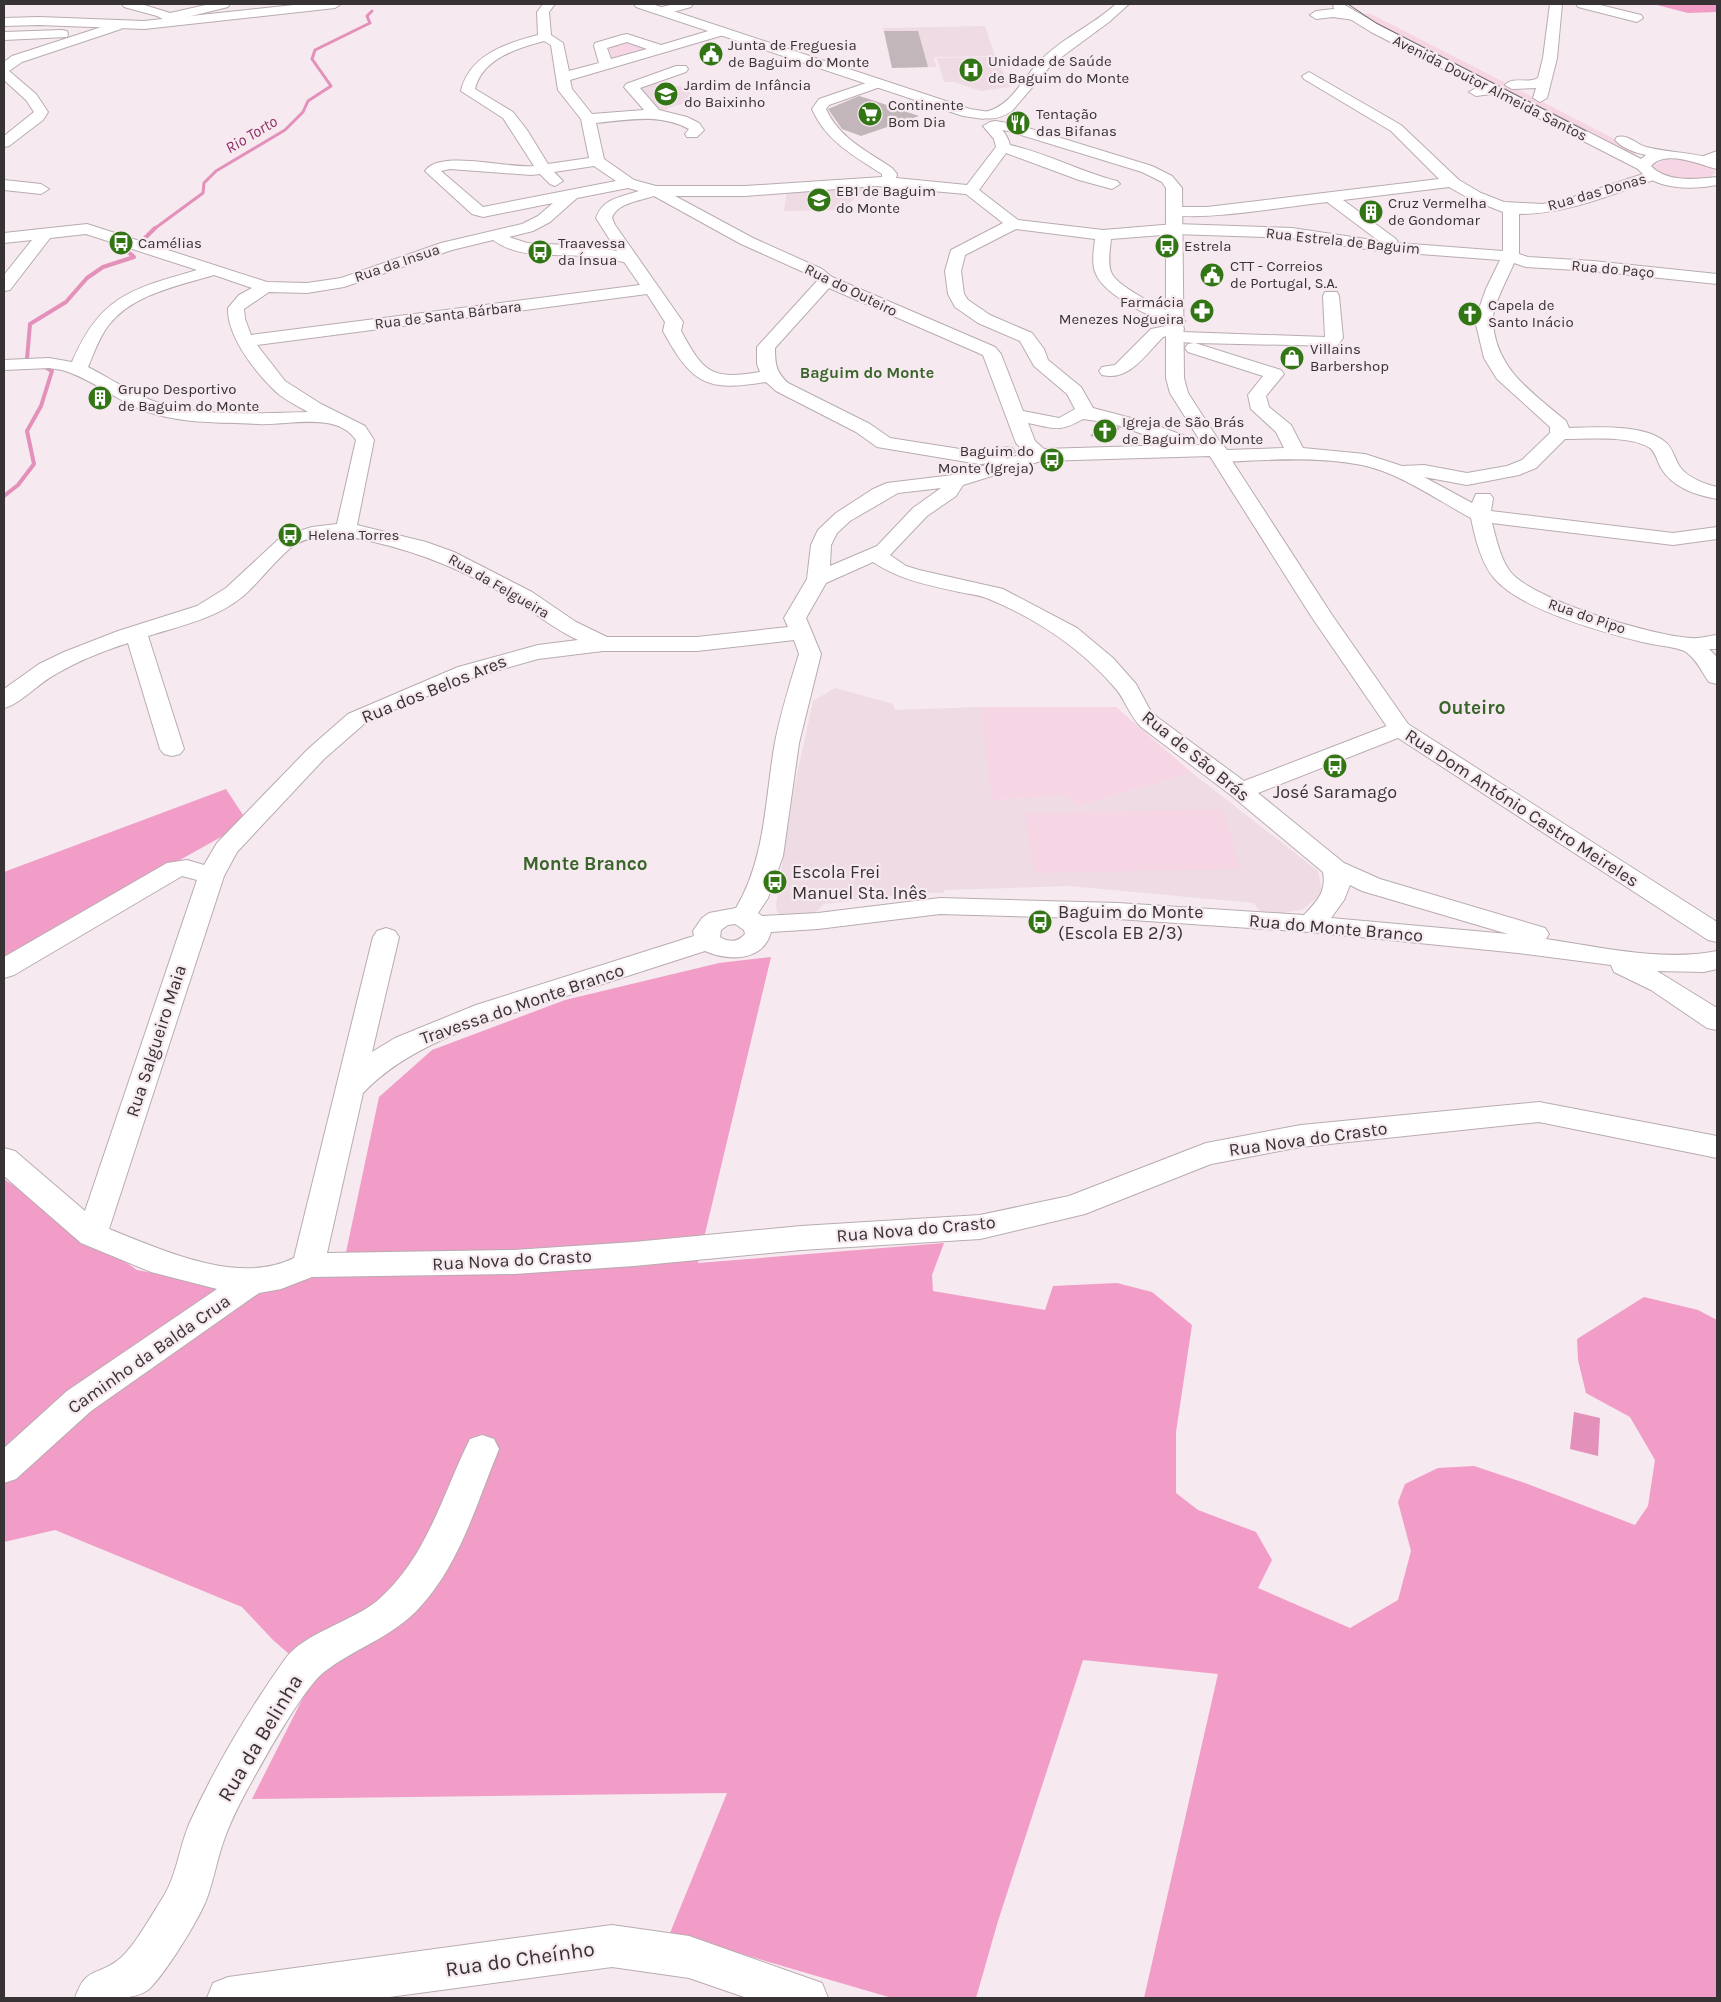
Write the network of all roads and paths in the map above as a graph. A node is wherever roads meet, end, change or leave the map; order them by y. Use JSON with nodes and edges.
{"nodes":[{"id":1,"x":128,"y":4,"type":"edge"},
{"id":2,"x":224,"y":4,"type":"edge"},
{"id":3,"x":334,"y":4,"type":"edge"},
{"id":4,"x":549,"y":4,"type":"edge"},
{"id":5,"x":640,"y":4,"type":"edge"},
{"id":6,"x":687,"y":4,"type":"edge"},
{"id":7,"x":1123,"y":4,"type":"edge"},
{"id":8,"x":1556,"y":4,"type":"edge"},
{"id":9,"x":1582,"y":4,"type":"edge"},
{"id":10,"x":1332,"y":5,"type":"edge"},
{"id":11,"x":662,"y":11,"type":"junction"},
{"id":12,"x":1354,"y":16,"type":"junction"},
{"id":13,"x":1638,"y":18,"type":"dead end"},
{"id":14,"x":172,"y":19,"type":"junction"},
{"id":15,"x":543,"y":19,"type":"junction"},
{"id":16,"x":4,"y":22,"type":"edge"},
{"id":17,"x":117,"y":26,"type":"junction"},
{"id":18,"x":722,"y":31,"type":"junction"},
{"id":19,"x":90,"y":34,"type":"junction"},
{"id":20,"x":4,"y":36,"type":"edge"},
{"id":21,"x":545,"y":37,"type":"junction"},
{"id":22,"x":518,"y":44,"type":"junction"},
{"id":23,"x":1067,"y":46,"type":"junction"},
{"id":24,"x":662,"y":49,"type":"junction"},
{"id":25,"x":1047,"y":61,"type":"junction"},
{"id":26,"x":1062,"y":63,"type":"junction"},
{"id":27,"x":607,"y":66,"type":"junction"},
{"id":28,"x":4,"y":68,"type":"edge"},
{"id":29,"x":681,"y":69,"type":"dead end"},
{"id":30,"x":4,"y":73,"type":"edge"},
{"id":31,"x":1309,"y":76,"type":"dead end"},
{"id":32,"x":564,"y":77,"type":"junction"},
{"id":33,"x":1544,"y":80,"type":"junction"},
{"id":34,"x":1029,"y":82,"type":"junction"},
{"id":35,"x":878,"y":83,"type":"junction"},
{"id":36,"x":1512,"y":85,"type":"junction"},
{"id":37,"x":1494,"y":90,"type":"junction"},
{"id":38,"x":1476,"y":92,"type":"dead end"},
{"id":39,"x":1540,"y":98,"type":"junction"},
{"id":40,"x":654,"y":113,"type":"junction"},
{"id":41,"x":588,"y":119,"type":"junction"},
{"id":42,"x":993,"y":123,"type":"junction"},
{"id":43,"x":692,"y":134,"type":"dead end"},
{"id":44,"x":4,"y":143,"type":"edge"},
{"id":45,"x":1670,"y":155,"type":"junction"},
{"id":46,"x":1714,"y":160,"type":"edge"},
{"id":47,"x":597,"y":161,"type":"junction"},
{"id":48,"x":542,"y":169,"type":"junction"},
{"id":49,"x":1648,"y":171,"type":"junction"},
{"id":50,"x":888,"y":181,"type":"junction"},
{"id":51,"x":1717,"y":181,"type":"edge"},
{"id":52,"x":1450,"y":182,"type":"junction"},
{"id":53,"x":1679,"y":182,"type":"junction"},
{"id":54,"x":629,"y":183,"type":"junction"},
{"id":55,"x":1112,"y":184,"type":"dead end"},
{"id":56,"x":4,"y":185,"type":"edge"},
{"id":57,"x":41,"y":188,"type":"dead end"},
{"id":58,"x":970,"y":190,"type":"junction"},
{"id":59,"x":655,"y":191,"type":"junction"},
{"id":60,"x":571,"y":195,"type":"junction"},
{"id":61,"x":1330,"y":197,"type":"junction"},
{"id":62,"x":1717,"y":198,"type":"edge"},
{"id":63,"x":1510,"y":208,"type":"junction"},
{"id":64,"x":1542,"y":209,"type":"junction"},
{"id":65,"x":1580,"y":215,"type":"dead end"},
{"id":66,"x":1175,"y":220,"type":"junction"},
{"id":67,"x":1014,"y":224,"type":"junction"},
{"id":68,"x":607,"y":225,"type":"junction"},
{"id":69,"x":46,"y":232,"type":"junction"},
{"id":70,"x":1103,"y":235,"type":"junction"},
{"id":71,"x":497,"y":236,"type":"junction"},
{"id":72,"x":4,"y":238,"type":"edge"},
{"id":73,"x":1390,"y":242,"type":"dead end"},
{"id":74,"x":587,"y":251,"type":"junction"},
{"id":75,"x":1510,"y":256,"type":"junction"},
{"id":76,"x":631,"y":258,"type":"junction"},
{"id":77,"x":214,"y":270,"type":"junction"},
{"id":78,"x":1717,"y":279,"type":"edge"},
{"id":79,"x":826,"y":281,"type":"junction"},
{"id":80,"x":4,"y":286,"type":"edge"},
{"id":81,"x":266,"y":287,"type":"junction"},
{"id":82,"x":650,"y":290,"type":"junction"},
{"id":83,"x":1331,"y":296,"type":"dead end"},
{"id":84,"x":1175,"y":334,"type":"junction"},
{"id":85,"x":246,"y":341,"type":"junction"},
{"id":86,"x":4,"y":365,"type":"edge"},
{"id":87,"x":78,"y":369,"type":"junction"},
{"id":88,"x":1108,"y":371,"type":"dead end"},
{"id":89,"x":770,"y":376,"type":"junction"},
{"id":90,"x":1086,"y":412,"type":"junction"},
{"id":91,"x":1016,"y":415,"type":"junction"},
{"id":92,"x":329,"y":417,"type":"junction"},
{"id":93,"x":1560,"y":434,"type":"junction"},
{"id":94,"x":1033,"y":449,"type":"junction"},
{"id":95,"x":1195,"y":450,"type":"junction"},
{"id":96,"x":1219,"y":453,"type":"junction"},
{"id":97,"x":1296,"y":453,"type":"junction"},
{"id":98,"x":889,"y":465,"type":"junction"},
{"id":99,"x":1400,"y":472,"type":"junction"},
{"id":100,"x":1481,"y":478,"type":"junction"},
{"id":101,"x":955,"y":481,"type":"junction"},
{"id":102,"x":1717,"y":493,"type":"edge"},
{"id":103,"x":1480,"y":515,"type":"junction"},
{"id":104,"x":346,"y":529,"type":"junction"},
{"id":105,"x":1717,"y":534,"type":"edge"},
{"id":106,"x":876,"y":555,"type":"junction"},
{"id":107,"x":818,"y":579,"type":"junction"},
{"id":108,"x":800,"y":632,"type":"junction"},
{"id":109,"x":136,"y":634,"type":"junction"},
{"id":110,"x":1717,"y":642,"type":"edge"},
{"id":111,"x":603,"y":644,"type":"junction"},
{"id":112,"x":1691,"y":645,"type":"junction"},
{"id":113,"x":1717,"y":678,"type":"edge"},
{"id":114,"x":4,"y":701,"type":"edge"},
{"id":115,"x":1400,"y":729,"type":"junction"},
{"id":116,"x":172,"y":749,"type":"dead end"},
{"id":117,"x":1242,"y":791,"type":"junction"},
{"id":118,"x":226,"y":848,"type":"junction"},
{"id":119,"x":176,"y":869,"type":"junction"},
{"id":120,"x":1335,"y":869,"type":"junction"},
{"id":121,"x":211,"y":876,"type":"junction"},
{"id":122,"x":1310,"y":924,"type":"junction"},
{"id":123,"x":752,"y":927,"type":"junction"},
{"id":124,"x":1717,"y":934,"type":"edge"},
{"id":125,"x":386,"y":937,"type":"dead end"},
{"id":126,"x":1601,"y":956,"type":"junction"},
{"id":127,"x":1717,"y":960,"type":"edge"},
{"id":128,"x":4,"y":969,"type":"edge"},
{"id":129,"x":1717,"y":1020,"type":"edge"},
{"id":130,"x":349,"y":1089,"type":"junction"},
{"id":131,"x":1717,"y":1147,"type":"edge"},
{"id":132,"x":4,"y":1159,"type":"edge"},
{"id":133,"x":92,"y":1235,"type":"junction"},
{"id":134,"x":308,"y":1265,"type":"junction"},
{"id":135,"x":252,"y":1281,"type":"junction"},
{"id":136,"x":482,"y":1449,"type":"dead end"},
{"id":137,"x":4,"y":1469,"type":"edge"},
{"id":138,"x":96,"y":1998,"type":"edge"},
{"id":139,"x":228,"y":1998,"type":"edge"},
{"id":140,"x":807,"y":1998,"type":"edge"}],
"edges":[{"from":1,"to":14,"type":"street"},
{"from":2,"to":14,"type":"street"},
{"from":3,"to":14,"type":"street"},
{"from":4,"to":15,"type":"street"},
{"from":5,"to":11,"type":"street"},
{"from":6,"to":11,"type":"street"},
{"from":7,"to":23,"type":"street"},
{"from":8,"to":33,"type":"street"},
{"from":9,"to":13,"type":"street"},
{"from":10,"to":12,"type":"street","name":"Avenida Doutor Almeida Santos"},
{"from":10,"to":12,"type":"street"},
{"from":10,"to":36,"type":"street","name":"Avenida Doutor Almeida Santos"},
{"from":11,"to":18,"type":"street"},
{"from":12,"to":37,"type":"street","name":"Avenida Doutor Almeida Santos"},
{"from":14,"to":17,"type":"street"},
{"from":15,"to":21,"type":"street"},
{"from":15,"to":22,"type":"street"},
{"from":16,"to":17,"type":"street"},
{"from":17,"to":19,"type":"street"},
{"from":18,"to":24,"type":"street"},
{"from":18,"to":35,"type":"street"},
{"from":19,"to":20,"type":"street"},
{"from":19,"to":28,"type":"street"},
{"from":21,"to":22,"type":"street"},
{"from":21,"to":32,"type":"street"},
{"from":22,"to":48,"type":"street"},
{"from":23,"to":25,"type":"street"},
{"from":23,"to":26,"type":"street"},
{"from":24,"to":27,"type":"street"},
{"from":24,"to":27,"type":"street"},
{"from":25,"to":26,"type":"street"},
{"from":25,"to":34,"type":"street"},
{"from":26,"to":34,"type":"street"},
{"from":27,"to":32,"type":"street"},
{"from":29,"to":40,"type":"street"},
{"from":30,"to":44,"type":"street"},
{"from":31,"to":52,"type":"street","name":"Rua das Donas"},
{"from":32,"to":41,"type":"street"},
{"from":33,"to":36,"type":"street"},
{"from":33,"to":39,"type":"street"},
{"from":34,"to":42,"type":"street"},
{"from":35,"to":42,"type":"street"},
{"from":35,"to":50,"type":"street"},
{"from":36,"to":39,"type":"street","name":"Avenida Doutor Almeida Santos"},
{"from":37,"to":38,"type":"street"},
{"from":37,"to":49,"type":"street","name":"Avenida Doutor Almeida Santos"},
{"from":39,"to":45,"type":"street","name":"Avenida Doutor Almeida Santos"},
{"from":40,"to":41,"type":"street"},
{"from":40,"to":43,"type":"street"},
{"from":41,"to":47,"type":"street"},
{"from":42,"to":55,"type":"street"},
{"from":42,"to":58,"type":"street"},
{"from":42,"to":66,"type":"street"},
{"from":45,"to":46,"type":"street","name":"Avenida Doutor Almeida Santos"},
{"from":45,"to":49,"type":"street","name":"Rua das Donas"},
{"from":47,"to":48,"type":"street"},
{"from":47,"to":54,"type":"street"},
{"from":48,"to":60,"type":"street"},
{"from":48,"to":60,"type":"street"},
{"from":49,"to":53,"type":"street","name":"Avenida Doutor Almeida Santos"},
{"from":49,"to":64,"type":"street","name":"Rua das Donas"},
{"from":50,"to":58,"type":"street"},
{"from":50,"to":59,"type":"street"},
{"from":51,"to":53,"type":"street"},
{"from":52,"to":61,"type":"street"},
{"from":52,"to":63,"type":"street","name":"Rua das Donas"},
{"from":53,"to":62,"type":"street"},
{"from":54,"to":59,"type":"street"},
{"from":54,"to":60,"type":"street"},
{"from":56,"to":57,"type":"street"},
{"from":58,"to":67,"type":"street"},
{"from":59,"to":68,"type":"street"},
{"from":59,"to":79,"type":"street","name":"Rua do Outeiro"},
{"from":60,"to":71,"type":"street","name":"Rua da Insua"},
{"from":61,"to":66,"type":"street"},
{"from":61,"to":73,"type":"street"},
{"from":63,"to":64,"type":"street","name":"Rua das Donas"},
{"from":63,"to":75,"type":"street"},
{"from":64,"to":65,"type":"street"},
{"from":66,"to":70,"type":"street"},
{"from":66,"to":75,"type":"street","name":"Rua Estrela de Baguim"},
{"from":66,"to":84,"type":"street","name":"Rua Dom António Castro Meireles"},
{"from":67,"to":70,"type":"street"},
{"from":67,"to":90,"type":"street"},
{"from":68,"to":74,"type":"street"},
{"from":68,"to":76,"type":"street"},
{"from":69,"to":72,"type":"street","name":"Rua da Insua"},
{"from":69,"to":77,"type":"street","name":"Rua da Insua"},
{"from":69,"to":80,"type":"street"},
{"from":70,"to":84,"type":"street"},
{"from":71,"to":74,"type":"street"},
{"from":71,"to":81,"type":"street","name":"Rua da Insua"},
{"from":74,"to":76,"type":"street"},
{"from":75,"to":78,"type":"street","name":"Rua do Paço"},
{"from":75,"to":93,"type":"street"},
{"from":76,"to":82,"type":"street"},
{"from":77,"to":81,"type":"street","name":"Rua da Insua"},
{"from":77,"to":87,"type":"street"},
{"from":79,"to":89,"type":"street"},
{"from":79,"to":91,"type":"street","name":"Rua do Outeiro"},
{"from":81,"to":85,"type":"street"},
{"from":82,"to":85,"type":"street","name":"Rua de Santa Bárbara"},
{"from":82,"to":89,"type":"street"},
{"from":83,"to":84,"type":"street"},
{"from":84,"to":88,"type":"street"},
{"from":84,"to":96,"type":"street","name":"Rua Dom António Castro Meireles"},
{"from":84,"to":97,"type":"street"},
{"from":85,"to":92,"type":"street"},
{"from":86,"to":87,"type":"street"},
{"from":87,"to":92,"type":"street"},
{"from":89,"to":98,"type":"street"},
{"from":90,"to":91,"type":"street"},
{"from":90,"to":95,"type":"street"},
{"from":91,"to":94,"type":"street","name":"Rua do Outeiro"},
{"from":92,"to":104,"type":"street"},
{"from":93,"to":100,"type":"street"},
{"from":93,"to":102,"type":"street"},
{"from":94,"to":95,"type":"street"},
{"from":94,"to":98,"type":"street"},
{"from":94,"to":101,"type":"street"},
{"from":95,"to":96,"type":"street"},
{"from":96,"to":97,"type":"street"},
{"from":96,"to":115,"type":"street","name":"Rua Dom António Castro Meireles"},
{"from":97,"to":99,"type":"street"},
{"from":98,"to":101,"type":"street"},
{"from":98,"to":107,"type":"street"},
{"from":99,"to":100,"type":"street"},
{"from":99,"to":103,"type":"street"},
{"from":100,"to":103,"type":"street","name":"Rua do Pipo"},
{"from":101,"to":106,"type":"street"},
{"from":103,"to":105,"type":"street"},
{"from":103,"to":112,"type":"street","name":"Rua do Pipo"},
{"from":104,"to":109,"type":"street","name":"Rua da Felgueira"},
{"from":104,"to":111,"type":"street","name":"Rua da Felgueira"},
{"from":106,"to":107,"type":"street"},
{"from":106,"to":117,"type":"street","name":"Rua de São Brás"},
{"from":107,"to":108,"type":"street"},
{"from":108,"to":111,"type":"street","name":"Rua da Felgueira"},
{"from":108,"to":123,"type":"street"},
{"from":109,"to":114,"type":"street","name":"Rua da Felgueira"},
{"from":109,"to":116,"type":"street"},
{"from":110,"to":112,"type":"street"},
{"from":111,"to":118,"type":"street","name":"Rua dos Belos Ares"},
{"from":112,"to":113,"type":"street"},
{"from":115,"to":117,"type":"street"},
{"from":115,"to":124,"type":"street","name":"Rua Dom António Castro Meireles"},
{"from":117,"to":120,"type":"street","name":"Rua de São Brás"},
{"from":118,"to":119,"type":"street"},
{"from":118,"to":121,"type":"street","name":"Rua Salgueiro Maia"},
{"from":119,"to":121,"type":"street"},
{"from":119,"to":128,"type":"street"},
{"from":120,"to":122,"type":"street"},
{"from":120,"to":126,"type":"street","name":"Rua de São Brás"},
{"from":121,"to":133,"type":"street","name":"Rua Salgueiro Maia"},
{"from":122,"to":123,"type":"street","name":"Rua do Monte Branco"},
{"from":122,"to":126,"type":"street","name":"Rua do Monte Branco"},
{"from":123,"to":130,"type":"street","name":"Travessa do Monte Branco"},
{"from":125,"to":130,"type":"street"},
{"from":126,"to":127,"type":"street","name":"Rua do Monte Branco"},
{"from":126,"to":129,"type":"street"},
{"from":130,"to":134,"type":"street"},
{"from":131,"to":134,"type":"street","name":"Rua Nova do Crasto"},
{"from":132,"to":133,"type":"street"},
{"from":133,"to":135,"type":"street"},
{"from":134,"to":135,"type":"street","name":"Caminho da Balda Crua"},
{"from":135,"to":137,"type":"street","name":"Caminho da Balda Crua"},
{"from":136,"to":138,"type":"street","name":"Rua da Belinha"},
{"from":139,"to":140,"type":"street","name":"Rua do Cheínho"}]}
